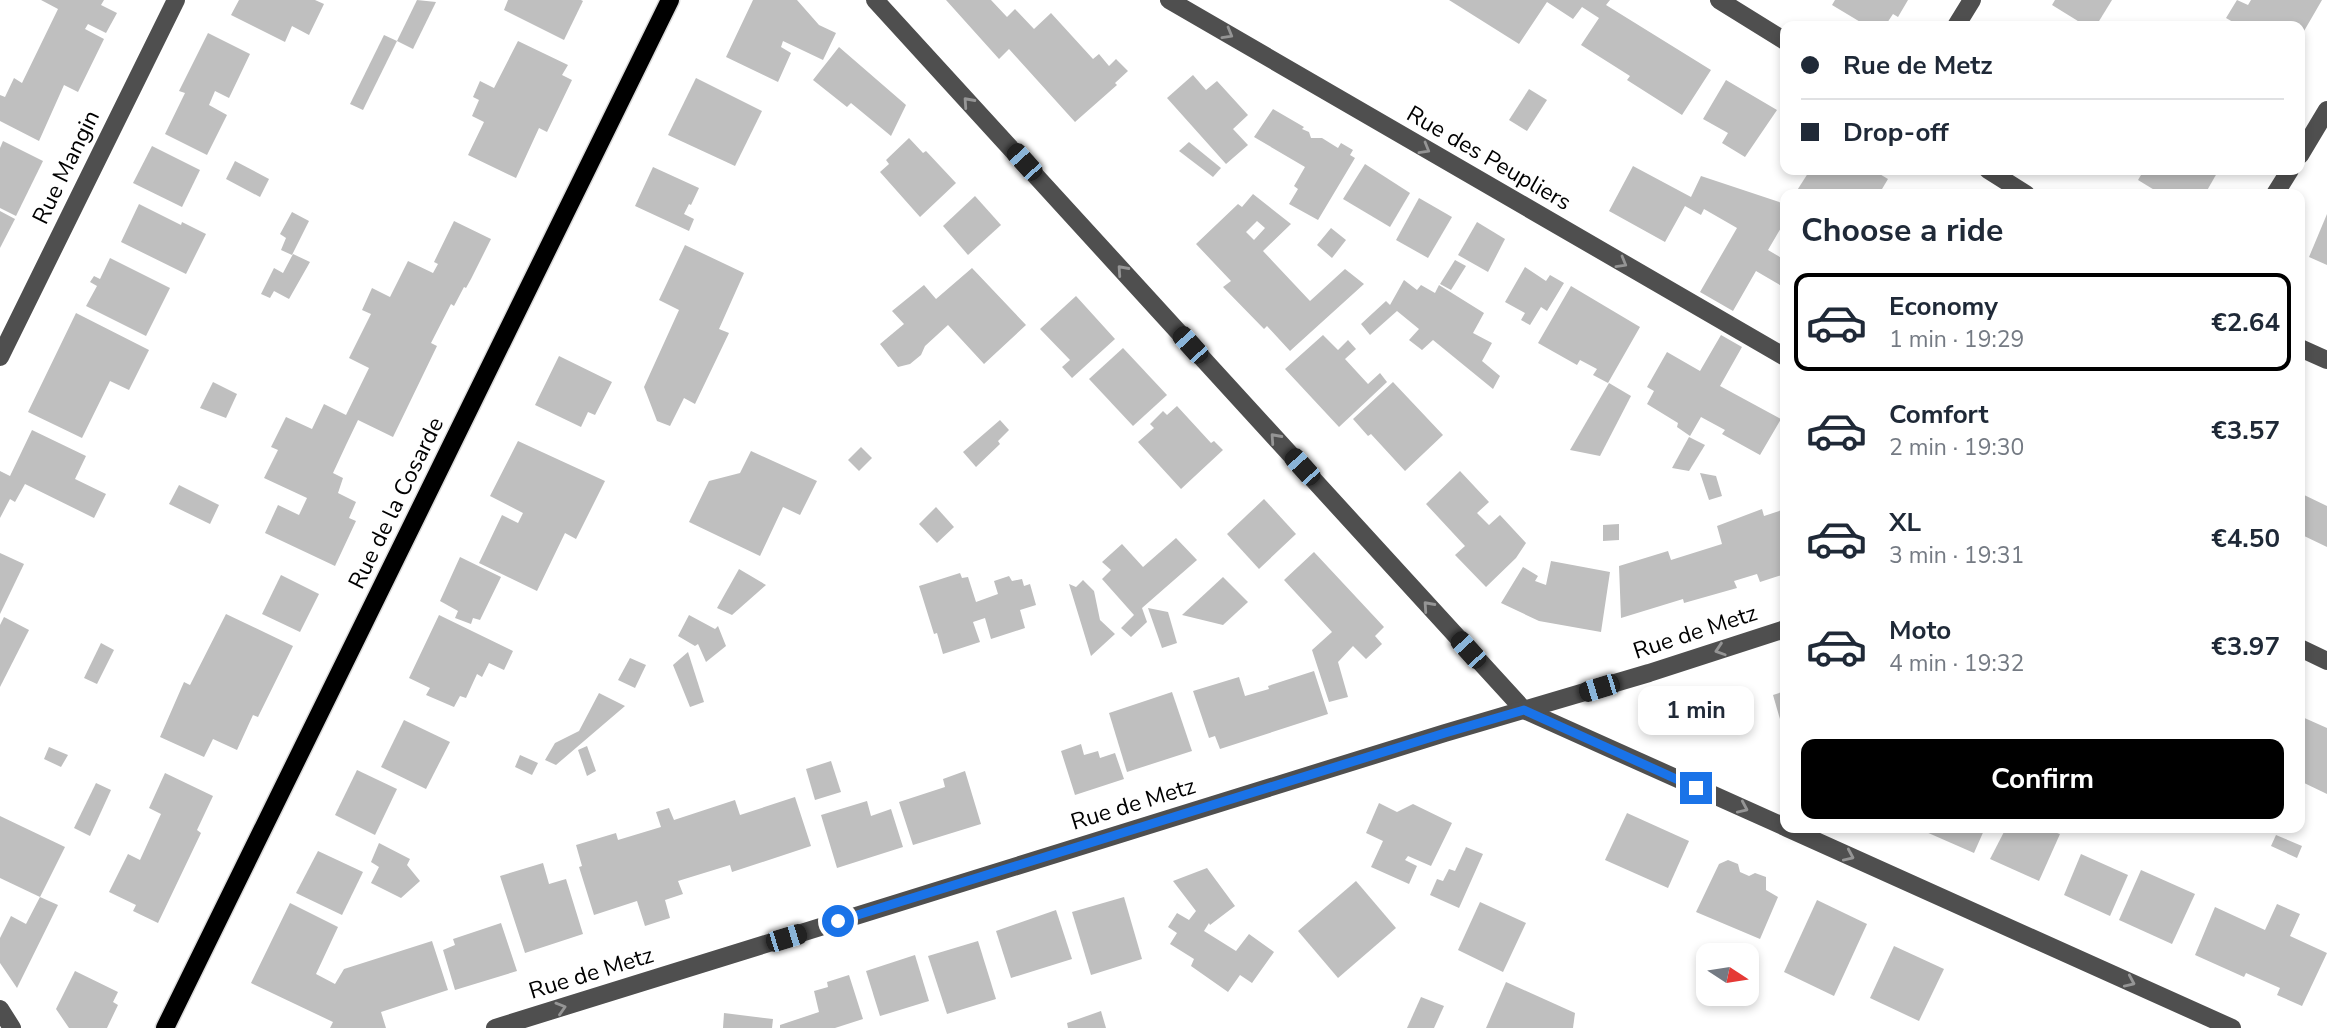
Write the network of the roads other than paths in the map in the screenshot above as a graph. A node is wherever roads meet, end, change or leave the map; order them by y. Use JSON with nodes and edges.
{"nodes":[{"id":1,"x":176,"y":0,"type":"edge"},
{"id":2,"x":670,"y":0,"type":"edge"},
{"id":3,"x":875,"y":0,"type":"edge"},
{"id":4,"x":1169,"y":0,"type":"edge"},
{"id":5,"x":1719,"y":0,"type":"edge"},
{"id":6,"x":1972,"y":0,"type":"edge"},
{"id":7,"x":1959,"y":21,"type":"edge"},
{"id":8,"x":1780,"y":38,"type":"edge"},
{"id":9,"x":2327,"y":110,"type":"edge"},
{"id":10,"x":2305,"y":147,"type":"edge"},
{"id":11,"x":1996,"y":175,"type":"edge"},
{"id":12,"x":2018,"y":189,"type":"edge"},
{"id":13,"x":2305,"y":350,"type":"edge"},
{"id":14,"x":1780,"y":354,"type":"edge"},
{"id":15,"x":0,"y":357,"type":"edge"},
{"id":16,"x":2327,"y":360,"type":"edge"},
{"id":17,"x":1780,"y":631,"type":"edge"},
{"id":18,"x":2305,"y":650,"type":"edge"},
{"id":19,"x":2327,"y":661,"type":"edge"},
{"id":20,"x":1524,"y":710,"type":"junction"},
{"id":21,"x":1780,"y":824,"type":"edge"},
{"id":22,"x":1799,"y":833,"type":"edge"},
{"id":23,"x":0,"y":1009,"type":"edge"},
{"id":24,"x":12,"y":1028,"type":"edge"},
{"id":25,"x":165,"y":1028,"type":"edge"},
{"id":26,"x":495,"y":1028,"type":"edge"},
{"id":27,"x":2232,"y":1028,"type":"edge"}],
"edges":[{"from":1,"to":15,"type":"street","name":"Rue Mangin"},
{"from":2,"to":25,"type":"main road","name":"Rue de la Cosarde"},
{"from":20,"to":3,"type":"street","one_way":true},
{"from":4,"to":14,"type":"street","name":"Rue des Peupliers","one_way":true},
{"from":5,"to":8,"type":"street"},
{"from":6,"to":7,"type":"street"},
{"from":9,"to":10,"type":"street"},
{"from":11,"to":12,"type":"street"},
{"from":13,"to":16,"type":"street"},
{"from":17,"to":20,"type":"street","name":"Rue de Metz","one_way":true},
{"from":18,"to":19,"type":"street"},
{"from":20,"to":21,"type":"street","one_way":true},
{"from":26,"to":20,"type":"street","name":"Rue de Metz","one_way":true},
{"from":22,"to":27,"type":"street","one_way":true},
{"from":23,"to":24,"type":"street"}]}
